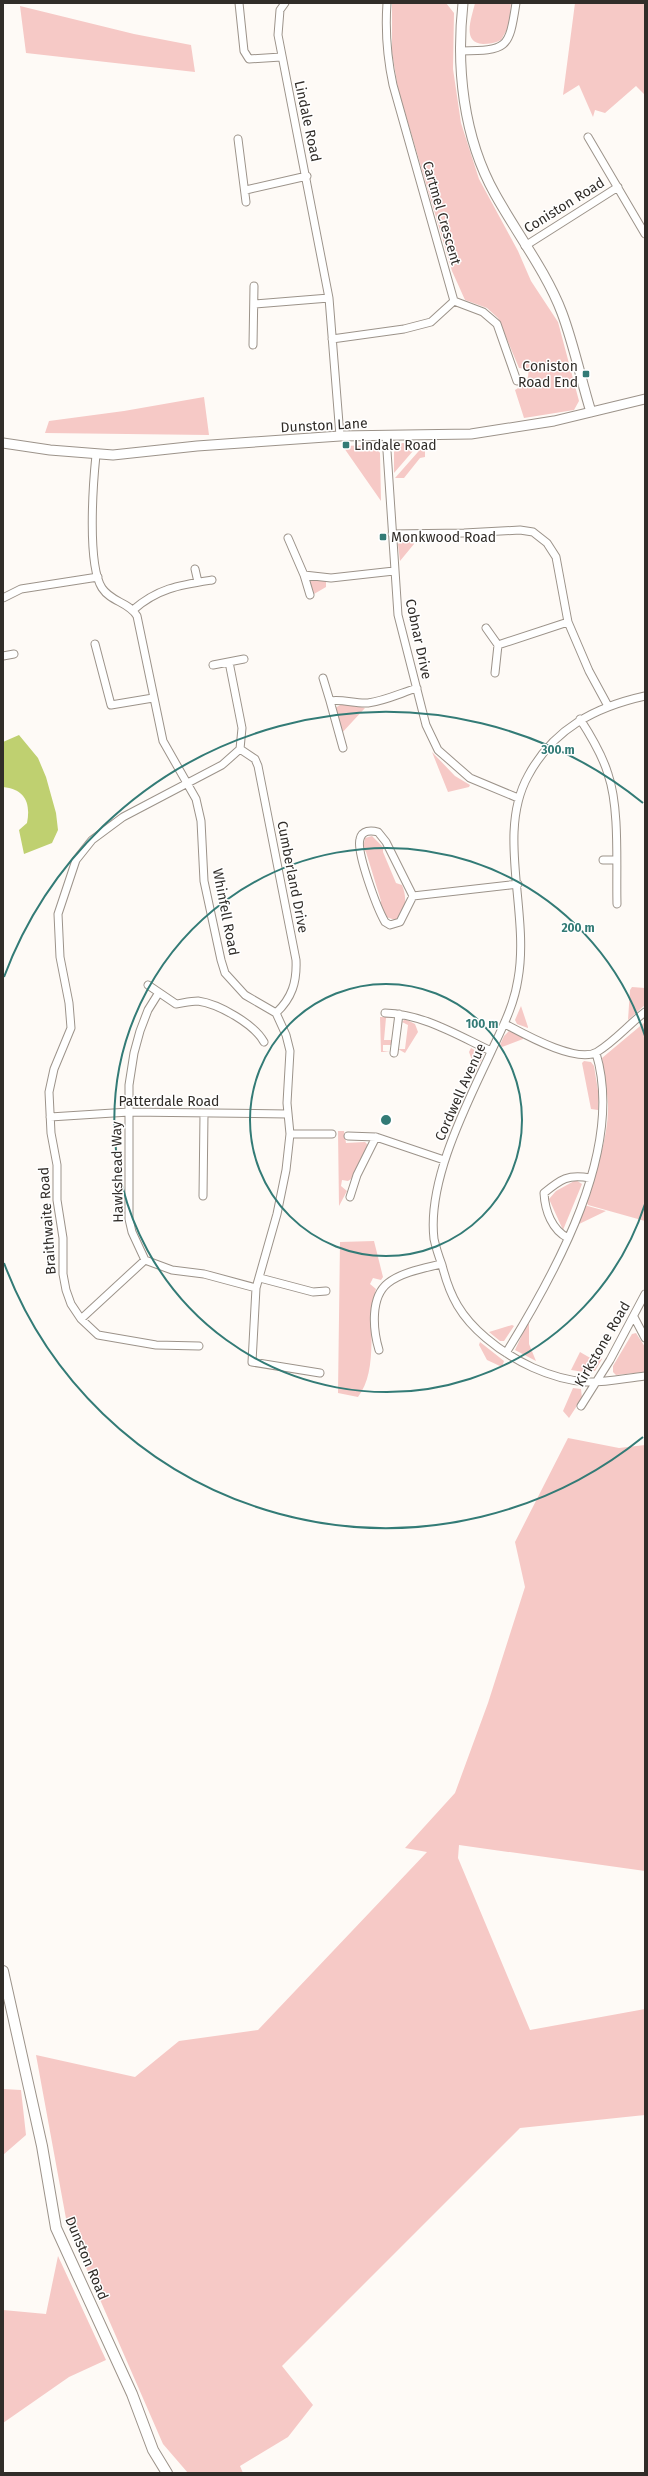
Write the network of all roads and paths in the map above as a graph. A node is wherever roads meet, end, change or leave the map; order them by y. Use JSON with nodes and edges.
{"nodes":[{"id":1,"x":239,"y":3,"type":"edge"},
{"id":2,"x":285,"y":3,"type":"edge"},
{"id":3,"x":387,"y":3,"type":"edge"},
{"id":4,"x":463,"y":3,"type":"edge"},
{"id":5,"x":516,"y":3,"type":"edge"},
{"id":6,"x":460,"y":51,"type":"junction"},
{"id":7,"x":281,"y":57,"type":"junction"},
{"id":8,"x":588,"y":137,"type":"dead end"},
{"id":9,"x":238,"y":139,"type":"dead end"},
{"id":10,"x":307,"y":176,"type":"junction"},
{"id":11,"x":618,"y":187,"type":"junction"},
{"id":12,"x":246,"y":190,"type":"junction"},
{"id":13,"x":246,"y":202,"type":"dead end"},
{"id":14,"x":645,"y":234,"type":"edge"},
{"id":15,"x":525,"y":246,"type":"junction"},
{"id":16,"x":254,"y":286,"type":"dead end"},
{"id":17,"x":329,"y":298,"type":"junction"},
{"id":18,"x":454,"y":302,"type":"junction"},
{"id":19,"x":255,"y":304,"type":"junction"},
{"id":20,"x":332,"y":339,"type":"junction"},
{"id":21,"x":253,"y":345,"type":"dead end"},
{"id":22,"x":517,"y":381,"type":"dead end"},
{"id":23,"x":645,"y":400,"type":"edge"},
{"id":24,"x":591,"y":412,"type":"junction"},
{"id":25,"x":340,"y":436,"type":"junction"},
{"id":26,"x":386,"y":436,"type":"junction"},
{"id":27,"x":3,"y":443,"type":"edge"},
{"id":28,"x":96,"y":455,"type":"junction"},
{"id":29,"x":392,"y":534,"type":"junction"},
{"id":30,"x":288,"y":538,"type":"dead end"},
{"id":31,"x":195,"y":569,"type":"dead end"},
{"id":32,"x":394,"y":571,"type":"junction"},
{"id":33,"x":304,"y":575,"type":"junction"},
{"id":34,"x":98,"y":577,"type":"junction"},
{"id":35,"x":212,"y":580,"type":"dead end"},
{"id":36,"x":198,"y":582,"type":"junction"},
{"id":37,"x":310,"y":595,"type":"dead end"},
{"id":38,"x":3,"y":598,"type":"edge"},
{"id":39,"x":134,"y":610,"type":"junction"},
{"id":40,"x":568,"y":622,"type":"junction"},
{"id":41,"x":486,"y":628,"type":"dead end"},
{"id":42,"x":95,"y":644,"type":"dead end"},
{"id":43,"x":498,"y":646,"type":"junction"},
{"id":44,"x":14,"y":654,"type":"dead end"},
{"id":45,"x":3,"y":656,"type":"edge"},
{"id":46,"x":244,"y":659,"type":"dead end"},
{"id":47,"x":229,"y":662,"type":"junction"},
{"id":48,"x":213,"y":665,"type":"dead end"},
{"id":49,"x":495,"y":673,"type":"dead end"},
{"id":50,"x":324,"y":678,"type":"dead end"},
{"id":51,"x":416,"y":688,"type":"junction"},
{"id":52,"x":645,"y":696,"type":"edge"},
{"id":53,"x":153,"y":698,"type":"junction"},
{"id":54,"x":330,"y":701,"type":"junction"},
{"id":55,"x":608,"y":706,"type":"junction"},
{"id":56,"x":580,"y":719,"type":"junction"},
{"id":57,"x":343,"y":748,"type":"dead end"},
{"id":58,"x":240,"y":749,"type":"junction"},
{"id":59,"x":187,"y":783,"type":"junction"},
{"id":60,"x":518,"y":798,"type":"junction"},
{"id":61,"x":603,"y":860,"type":"dead end"},
{"id":62,"x":616,"y":860,"type":"junction"},
{"id":63,"x":518,"y":884,"type":"junction"},
{"id":64,"x":414,"y":896,"type":"junction"},
{"id":65,"x":617,"y":904,"type":"dead end"},
{"id":66,"x":148,"y":985,"type":"dead end"},
{"id":67,"x":158,"y":994,"type":"junction"},
{"id":68,"x":645,"y":1012,"type":"edge"},
{"id":69,"x":276,"y":1013,"type":"junction"},
{"id":70,"x":385,"y":1013,"type":"dead end"},
{"id":71,"x":399,"y":1014,"type":"junction"},
{"id":72,"x":505,"y":1024,"type":"junction"},
{"id":73,"x":264,"y":1042,"type":"dead end"},
{"id":74,"x":491,"y":1052,"type":"junction"},
{"id":75,"x":394,"y":1053,"type":"dead end"},
{"id":76,"x":596,"y":1053,"type":"junction"},
{"id":77,"x":129,"y":1112,"type":"junction"},
{"id":78,"x":204,"y":1114,"type":"junction"},
{"id":79,"x":287,"y":1114,"type":"junction"},
{"id":80,"x":50,"y":1117,"type":"junction"},
{"id":81,"x":290,"y":1134,"type":"junction"},
{"id":82,"x":332,"y":1134,"type":"dead end"},
{"id":83,"x":348,"y":1136,"type":"dead end"},
{"id":84,"x":376,"y":1137,"type":"junction"},
{"id":85,"x":444,"y":1160,"type":"junction"},
{"id":86,"x":590,"y":1178,"type":"junction"},
{"id":87,"x":203,"y":1196,"type":"dead end"},
{"id":88,"x":350,"y":1197,"type":"dead end"},
{"id":89,"x":568,"y":1238,"type":"junction"},
{"id":90,"x":146,"y":1260,"type":"junction"},
{"id":91,"x":441,"y":1264,"type":"junction"},
{"id":92,"x":260,"y":1278,"type":"junction"},
{"id":93,"x":256,"y":1288,"type":"junction"},
{"id":94,"x":326,"y":1291,"type":"dead end"},
{"id":95,"x":645,"y":1294,"type":"edge"},
{"id":96,"x":634,"y":1317,"type":"junction"},
{"id":97,"x":81,"y":1318,"type":"junction"},
{"id":98,"x":645,"y":1338,"type":"edge"},
{"id":99,"x":199,"y":1346,"type":"dead end"},
{"id":100,"x":379,"y":1350,"type":"dead end"},
{"id":101,"x":506,"y":1353,"type":"junction"},
{"id":102,"x":320,"y":1373,"type":"dead end"},
{"id":103,"x":645,"y":1376,"type":"edge"},
{"id":104,"x":597,"y":1382,"type":"junction"},
{"id":105,"x":581,"y":1406,"type":"dead end"},
{"id":106,"x":3,"y":1971,"type":"edge"},
{"id":107,"x":168,"y":2473,"type":"edge"}],
"edges":[{"from":1,"to":7,"type":"street"},
{"from":2,"to":7,"type":"street","name":"Lindale Road"},
{"from":3,"to":18,"type":"street","name":"Cartmel Crescent"},
{"from":4,"to":6,"type":"street","name":"Coniston Road"},
{"from":5,"to":6,"type":"street"},
{"from":6,"to":15,"type":"street","name":"Coniston Road"},
{"from":7,"to":10,"type":"street","name":"Lindale Road"},
{"from":8,"to":11,"type":"street","name":"Coniston Road"},
{"from":9,"to":12,"type":"street"},
{"from":10,"to":12,"type":"street"},
{"from":10,"to":17,"type":"street","name":"Lindale Road"},
{"from":11,"to":14,"type":"street","name":"Coniston Road"},
{"from":11,"to":15,"type":"street","name":"Coniston Road"},
{"from":12,"to":13,"type":"street"},
{"from":15,"to":24,"type":"street","name":"Coniston Road"},
{"from":16,"to":19,"type":"street"},
{"from":17,"to":19,"type":"street"},
{"from":17,"to":20,"type":"street","name":"Lindale Road"},
{"from":18,"to":20,"type":"street"},
{"from":18,"to":22,"type":"street"},
{"from":19,"to":21,"type":"street"},
{"from":20,"to":25,"type":"street","name":"Lindale Road"},
{"from":23,"to":24,"type":"street","name":"Dunston Lane"},
{"from":24,"to":26,"type":"street","name":"Dunston Lane"},
{"from":25,"to":26,"type":"street","name":"Dunston Lane"},
{"from":25,"to":28,"type":"street","name":"Dunston Lane"},
{"from":26,"to":29,"type":"street","name":"Cobnar Drive"},
{"from":27,"to":28,"type":"street","name":"Dunston Lane"},
{"from":28,"to":34,"type":"street"},
{"from":29,"to":32,"type":"street","name":"Cobnar Drive"},
{"from":29,"to":40,"type":"street"},
{"from":30,"to":33,"type":"street"},
{"from":31,"to":36,"type":"street"},
{"from":32,"to":33,"type":"street"},
{"from":32,"to":51,"type":"street","name":"Cobnar Drive"},
{"from":33,"to":37,"type":"street"},
{"from":34,"to":38,"type":"street"},
{"from":34,"to":39,"type":"street"},
{"from":35,"to":36,"type":"street"},
{"from":36,"to":39,"type":"street"},
{"from":39,"to":53,"type":"street","name":"Whinfell Road"},
{"from":40,"to":43,"type":"street"},
{"from":40,"to":55,"type":"street"},
{"from":41,"to":43,"type":"street"},
{"from":42,"to":53,"type":"street"},
{"from":43,"to":49,"type":"street"},
{"from":44,"to":45,"type":"street"},
{"from":46,"to":47,"type":"street"},
{"from":47,"to":48,"type":"street"},
{"from":47,"to":58,"type":"street"},
{"from":50,"to":54,"type":"street"},
{"from":51,"to":54,"type":"street"},
{"from":51,"to":60,"type":"street","name":"Cobnar Drive"},
{"from":52,"to":55,"type":"street","name":"Cordwell Avenue"},
{"from":53,"to":59,"type":"street","name":"Whinfell Road"},
{"from":54,"to":57,"type":"street"},
{"from":55,"to":56,"type":"street","name":"Cordwell Avenue"},
{"from":56,"to":60,"type":"street","name":"Cordwell Avenue"},
{"from":56,"to":62,"type":"street"},
{"from":58,"to":59,"type":"street","name":"Braithwaite Road"},
{"from":58,"to":69,"type":"street","name":"Cumberland Drive"},
{"from":59,"to":69,"type":"street","name":"Whinfell Road"},
{"from":59,"to":80,"type":"street","name":"Braithwaite Road"},
{"from":60,"to":63,"type":"street","name":"Cordwell Avenue"},
{"from":61,"to":62,"type":"street"},
{"from":62,"to":65,"type":"street"},
{"from":63,"to":64,"type":"street"},
{"from":63,"to":72,"type":"street","name":"Cordwell Avenue"},
{"from":64,"to":64,"type":"street"},
{"from":66,"to":67,"type":"street"},
{"from":67,"to":73,"type":"street"},
{"from":67,"to":77,"type":"street","name":"Hawkshead Way"},
{"from":68,"to":76,"type":"street"},
{"from":69,"to":79,"type":"street"},
{"from":70,"to":71,"type":"street"},
{"from":71,"to":74,"type":"street"},
{"from":71,"to":75,"type":"street"},
{"from":72,"to":74,"type":"street","name":"Cordwell Avenue"},
{"from":72,"to":76,"type":"street"},
{"from":74,"to":85,"type":"street","name":"Cordwell Avenue"},
{"from":76,"to":86,"type":"street"},
{"from":77,"to":78,"type":"street","name":"Patterdale Road"},
{"from":77,"to":80,"type":"street","name":"Patterdale Road"},
{"from":77,"to":90,"type":"street","name":"Hawkshead Way"},
{"from":78,"to":79,"type":"street","name":"Patterdale Road"},
{"from":78,"to":87,"type":"street"},
{"from":79,"to":81,"type":"street"},
{"from":80,"to":97,"type":"street","name":"Braithwaite Road"},
{"from":81,"to":82,"type":"street"},
{"from":81,"to":92,"type":"street"},
{"from":83,"to":84,"type":"street"},
{"from":84,"to":85,"type":"street"},
{"from":84,"to":88,"type":"street"},
{"from":85,"to":91,"type":"street","name":"Cordwell Avenue"},
{"from":86,"to":89,"type":"street"},
{"from":86,"to":89,"type":"street"},
{"from":89,"to":101,"type":"street"},
{"from":90,"to":93,"type":"street"},
{"from":90,"to":97,"type":"street"},
{"from":91,"to":100,"type":"street"},
{"from":91,"to":101,"type":"street","name":"Cordwell Avenue"},
{"from":92,"to":93,"type":"street"},
{"from":92,"to":94,"type":"street"},
{"from":93,"to":102,"type":"street"},
{"from":95,"to":96,"type":"street","name":"Kirkstone Road"},
{"from":96,"to":98,"type":"street"},
{"from":96,"to":104,"type":"street","name":"Kirkstone Road"},
{"from":97,"to":99,"type":"street","name":"Braithwaite Road"},
{"from":101,"to":104,"type":"street","name":"Cordwell Avenue"},
{"from":103,"to":104,"type":"street","name":"Cordwell Avenue"},
{"from":104,"to":105,"type":"street","name":"Kirkstone Road"},
{"from":106,"to":107,"type":"main road","name":"Dunston Road"}]}
